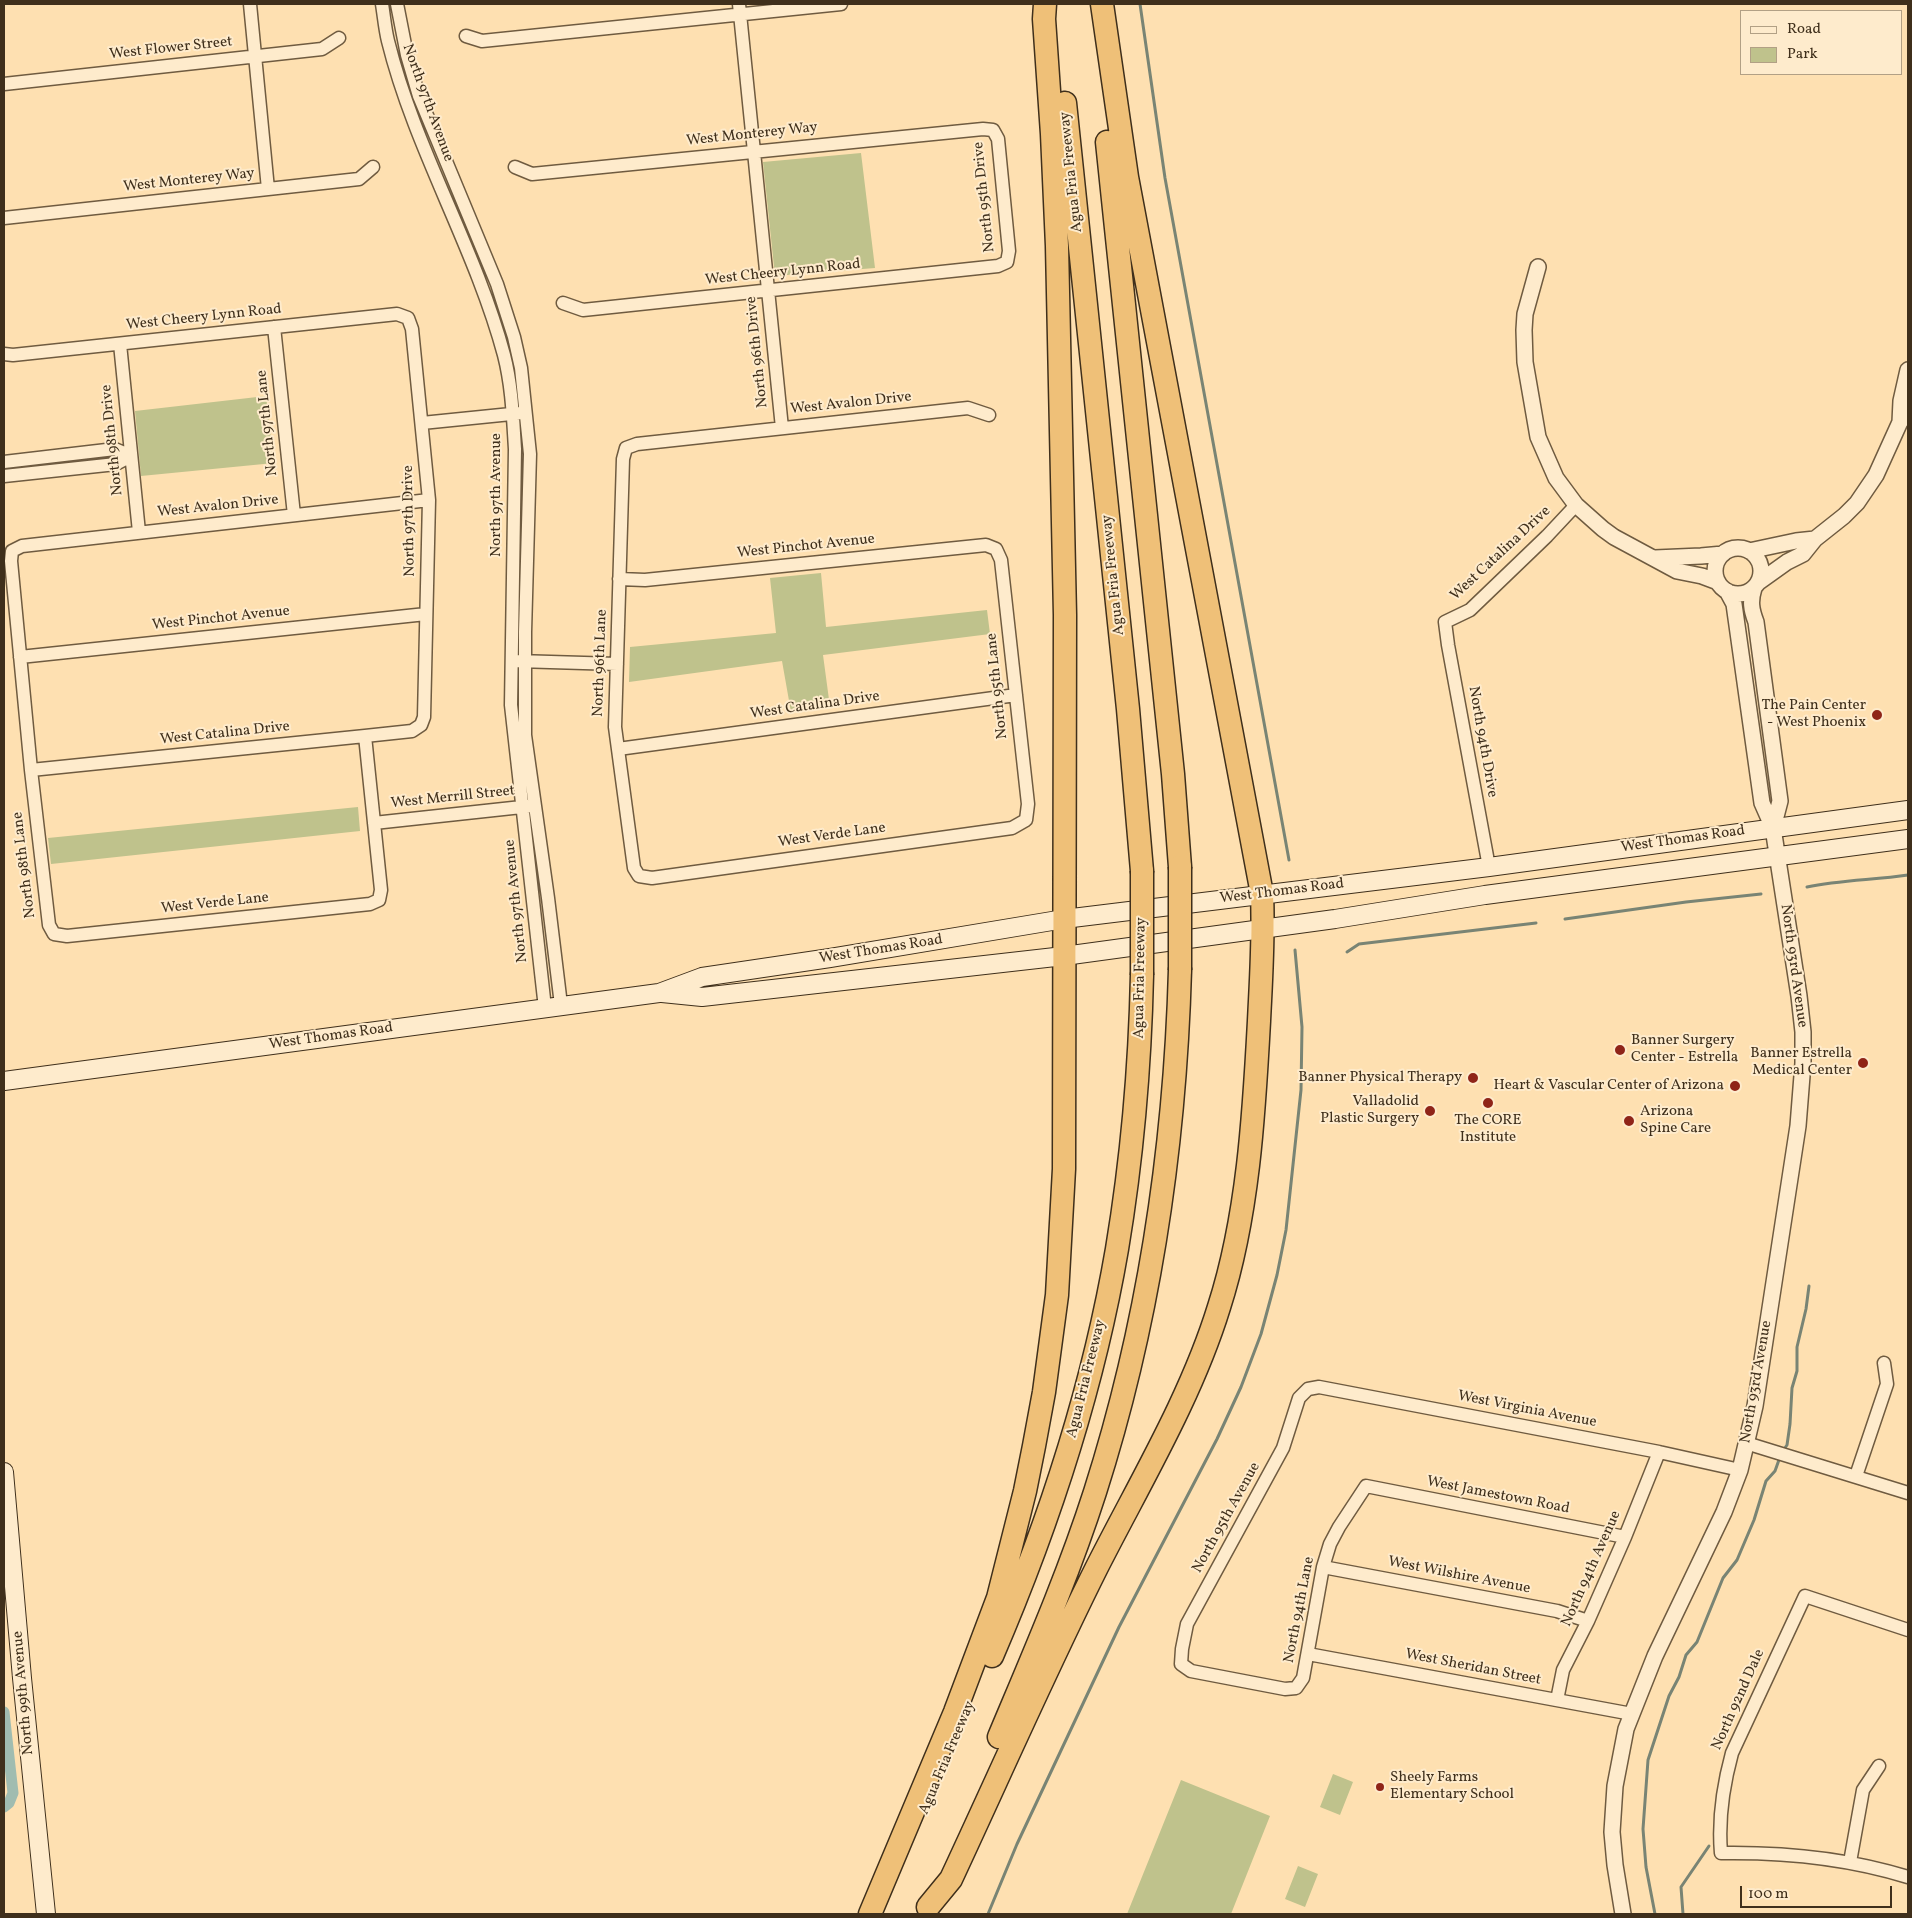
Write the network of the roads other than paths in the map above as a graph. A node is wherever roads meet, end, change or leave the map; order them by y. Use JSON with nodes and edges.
{"nodes":[{"id":1,"x":250,"y":4,"type":"edge"},
{"id":2,"x":382,"y":4,"type":"edge"},
{"id":3,"x":397,"y":4,"type":"edge"},
{"id":4,"x":841,"y":4,"type":"edge"},
{"id":5,"x":1045,"y":4,"type":"edge"},
{"id":6,"x":1055,"y":4,"type":"edge"},
{"id":7,"x":1092,"y":4,"type":"edge"},
{"id":8,"x":1102,"y":4,"type":"edge"},
{"id":9,"x":740,"y":9,"type":"edge"},
{"id":10,"x":466,"y":36,"type":"dead end"},
{"id":11,"x":339,"y":38,"type":"dead end"},
{"id":12,"x":255,"y":56,"type":"junction"},
{"id":13,"x":4,"y":84,"type":"edge"},
{"id":14,"x":993,"y":130,"type":"joint"},
{"id":15,"x":754,"y":150,"type":"junction"},
{"id":16,"x":373,"y":167,"type":"dead end"},
{"id":17,"x":515,"y":167,"type":"dead end"},
{"id":18,"x":268,"y":188,"type":"junction"},
{"id":19,"x":4,"y":218,"type":"edge"},
{"id":20,"x":1007,"y":262,"type":"joint"},
{"id":21,"x":1538,"y":267,"type":"dead end"},
{"id":22,"x":768,"y":291,"type":"junction"},
{"id":23,"x":563,"y":303,"type":"dead end"},
{"id":24,"x":408,"y":318,"type":"joint"},
{"id":25,"x":274,"y":327,"type":"junction"},
{"id":26,"x":120,"y":344,"type":"junction"},
{"id":27,"x":4,"y":354,"type":"edge"},
{"id":28,"x":1908,"y":370,"type":"edge"},
{"id":29,"x":520,"y":413,"type":"junction"},
{"id":30,"x":989,"y":415,"type":"dead end"},
{"id":31,"x":1904,"y":417,"type":"edge"},
{"id":32,"x":422,"y":423,"type":"junction"},
{"id":33,"x":782,"y":428,"type":"junction"},
{"id":34,"x":626,"y":448,"type":"joint"},
{"id":35,"x":131,"y":456,"type":"junction"},
{"id":36,"x":4,"y":462,"type":"edge"},
{"id":37,"x":4,"y":476,"type":"edge"},
{"id":38,"x":429,"y":500,"type":"junction"},
{"id":39,"x":1576,"y":505,"type":"junction"},
{"id":40,"x":294,"y":515,"type":"junction"},
{"id":41,"x":139,"y":532,"type":"junction"},
{"id":42,"x":1815,"y":540,"type":"junction"},
{"id":43,"x":996,"y":549,"type":"joint"},
{"id":44,"x":1749,"y":550,"type":"junction"},
{"id":45,"x":12,"y":551,"type":"joint"},
{"id":46,"x":1723,"y":554,"type":"junction"},
{"id":47,"x":1655,"y":558,"type":"junction"},
{"id":48,"x":619,"y":579,"type":"junction"},
{"id":49,"x":1761,"y":581,"type":"junction"},
{"id":50,"x":1722,"y":587,"type":"junction"},
{"id":51,"x":426,"y":614,"type":"junction"},
{"id":52,"x":1446,"y":622,"type":"joint"},
{"id":53,"x":1756,"y":622,"type":"junction"},
{"id":54,"x":20,"y":657,"type":"junction"},
{"id":55,"x":1741,"y":659,"type":"junction"},
{"id":56,"x":511,"y":660,"type":"junction"},
{"id":57,"x":524,"y":662,"type":"junction"},
{"id":58,"x":617,"y":664,"type":"junction"},
{"id":59,"x":1016,"y":695,"type":"junction"},
{"id":60,"x":421,"y":725,"type":"joint"},
{"id":61,"x":1772,"y":732,"type":"junction"},
{"id":62,"x":365,"y":736,"type":"junction"},
{"id":63,"x":618,"y":749,"type":"junction"},
{"id":64,"x":31,"y":770,"type":"junction"},
{"id":65,"x":529,"y":806,"type":"junction"},
{"id":66,"x":1908,"y":810,"type":"edge"},
{"id":67,"x":1026,"y":820,"type":"joint"},
{"id":68,"x":374,"y":823,"type":"junction"},
{"id":69,"x":1773,"y":828,"type":"junction"},
{"id":70,"x":1908,"y":839,"type":"edge"},
{"id":71,"x":1777,"y":856,"type":"junction"},
{"id":72,"x":1550,"y":858,"type":"junction"},
{"id":73,"x":1489,"y":867,"type":"junction"},
{"id":74,"x":639,"y":876,"type":"joint"},
{"id":75,"x":1540,"y":888,"type":"junction"},
{"id":76,"x":1262,"y":894,"type":"junction"},
{"id":77,"x":1064,"y":919,"type":"junction"},
{"id":78,"x":1264,"y":928,"type":"junction"},
{"id":79,"x":54,"y":934,"type":"joint"},
{"id":80,"x":1064,"y":956,"type":"junction"},
{"id":81,"x":659,"y":993,"type":"junction"},
{"id":82,"x":553,"y":1006,"type":"junction"},
{"id":83,"x":4,"y":1081,"type":"edge"},
{"id":84,"x":1884,"y":1363,"type":"dead end"},
{"id":85,"x":1308,"y":1389,"type":"joint"},
{"id":86,"x":1746,"y":1443,"type":"junction"},
{"id":87,"x":1659,"y":1452,"type":"junction"},
{"id":88,"x":1740,"y":1470,"type":"junction"},
{"id":89,"x":4,"y":1472,"type":"edge"},
{"id":90,"x":1856,"y":1476,"type":"junction"},
{"id":91,"x":1366,"y":1486,"type":"joint"},
{"id":92,"x":1908,"y":1493,"type":"edge"},
{"id":93,"x":1625,"y":1537,"type":"junction"},
{"id":94,"x":1323,"y":1567,"type":"junction"},
{"id":95,"x":1588,"y":1621,"type":"junction"},
{"id":96,"x":1908,"y":1630,"type":"edge"},
{"id":97,"x":1308,"y":1654,"type":"junction"},
{"id":98,"x":1296,"y":1688,"type":"joint"},
{"id":99,"x":1557,"y":1700,"type":"junction"},
{"id":100,"x":1632,"y":1714,"type":"junction"},
{"id":101,"x":1879,"y":1766,"type":"dead end"},
{"id":102,"x":1850,"y":1862,"type":"junction"},
{"id":103,"x":1908,"y":1877,"type":"edge"},
{"id":104,"x":926,"y":1911,"type":"edge"},
{"id":105,"x":46,"y":1914,"type":"edge"},
{"id":106,"x":870,"y":1914,"type":"edge"},
{"id":107,"x":882,"y":1914,"type":"edge"},
{"id":108,"x":1623,"y":1914,"type":"edge"}],
"edges":[{"from":1,"to":12,"type":"street"},
{"from":2,"to":29,"type":"street","name":"North 97th Avenue"},
{"from":3,"to":29,"type":"street","name":"North 97th Avenue"},
{"from":4,"to":9,"type":"street"},
{"from":5,"to":77,"type":"highway"},
{"from":6,"to":107,"type":"highway","name":"Agua Fria Freeway","bridge":true},
{"from":7,"to":104,"type":"highway","bridge":true},
{"from":8,"to":76,"type":"highway"},
{"from":9,"to":10,"type":"street"},
{"from":9,"to":15,"type":"street","name":"North 96th Drive"},
{"from":11,"to":12,"type":"street","name":"West Flower Street"},
{"from":12,"to":13,"type":"street","name":"West Flower Street"},
{"from":12,"to":18,"type":"street"},
{"from":14,"to":15,"type":"street","name":"West Monterey Way"},
{"from":14,"to":20,"type":"street","name":"North 95th Drive"},
{"from":15,"to":17,"type":"street","name":"West Monterey Way"},
{"from":15,"to":22,"type":"street","name":"North 96th Drive"},
{"from":16,"to":18,"type":"street","name":"West Monterey Way"},
{"from":18,"to":19,"type":"street","name":"West Monterey Way"},
{"from":20,"to":22,"type":"street","name":"West Cheery Lynn Road"},
{"from":21,"to":39,"type":"street"},
{"from":22,"to":23,"type":"street","name":"West Cheery Lynn Road"},
{"from":22,"to":33,"type":"street","name":"North 96th Drive"},
{"from":24,"to":25,"type":"street","name":"West Cheery Lynn Road"},
{"from":24,"to":32,"type":"street","name":"North 97th Drive"},
{"from":25,"to":26,"type":"street","name":"West Cheery Lynn Road"},
{"from":25,"to":40,"type":"street","name":"North 97th Lane"},
{"from":26,"to":27,"type":"street","name":"West Cheery Lynn Road"},
{"from":26,"to":35,"type":"street","name":"North 98th Drive"},
{"from":28,"to":31,"type":"street"},
{"from":29,"to":32,"type":"street"},
{"from":29,"to":56,"type":"street","name":"North 97th Avenue"},
{"from":29,"to":57,"type":"street","name":"North 97th Avenue"},
{"from":30,"to":33,"type":"street","name":"West Avalon Drive"},
{"from":31,"to":42,"type":"street"},
{"from":32,"to":38,"type":"street","name":"North 97th Drive"},
{"from":33,"to":34,"type":"street","name":"West Avalon Drive"},
{"from":34,"to":48,"type":"street","name":"North 96th Lane"},
{"from":35,"to":36,"type":"street"},
{"from":35,"to":37,"type":"street"},
{"from":35,"to":41,"type":"street","name":"North 98th Drive"},
{"from":38,"to":40,"type":"street","name":"West Avalon Drive"},
{"from":38,"to":51,"type":"street","name":"North 97th Drive"},
{"from":39,"to":47,"type":"street"},
{"from":39,"to":52,"type":"street","name":"West Catalina Drive"},
{"from":40,"to":41,"type":"street","name":"West Avalon Drive"},
{"from":41,"to":45,"type":"street","name":"West Avalon Drive"},
{"from":42,"to":44,"type":"street"},
{"from":42,"to":49,"type":"street"},
{"from":43,"to":48,"type":"street","name":"West Pinchot Avenue"},
{"from":43,"to":59,"type":"street","name":"North 95th Lane"},
{"from":44,"to":46,"type":"street"},
{"from":44,"to":49,"type":"street"},
{"from":45,"to":54,"type":"street","name":"North 98th Lane"},
{"from":46,"to":47,"type":"street"},
{"from":46,"to":50,"type":"street"},
{"from":47,"to":50,"type":"street"},
{"from":48,"to":58,"type":"street","name":"North 96th Lane"},
{"from":49,"to":50,"type":"street"},
{"from":49,"to":53,"type":"street"},
{"from":49,"to":53,"type":"street","name":"North 93rd Avenue"},
{"from":50,"to":55,"type":"street","name":"North 93rd Avenue"},
{"from":51,"to":54,"type":"street","name":"West Pinchot Avenue"},
{"from":51,"to":60,"type":"street","name":"North 97th Drive"},
{"from":52,"to":73,"type":"street","name":"North 94th Drive"},
{"from":53,"to":61,"type":"street","name":"North 93rd Avenue"},
{"from":54,"to":64,"type":"street","name":"North 98th Lane"},
{"from":55,"to":61,"type":"street"},
{"from":55,"to":69,"type":"street","name":"North 93rd Avenue"},
{"from":56,"to":57,"type":"street"},
{"from":56,"to":65,"type":"street","name":"North 97th Avenue"},
{"from":57,"to":58,"type":"street"},
{"from":57,"to":65,"type":"street","name":"North 97th Avenue"},
{"from":58,"to":63,"type":"street","name":"North 96th Lane"},
{"from":59,"to":63,"type":"street","name":"West Catalina Drive"},
{"from":59,"to":67,"type":"street","name":"North 95th Lane"},
{"from":60,"to":62,"type":"street","name":"West Catalina Drive"},
{"from":61,"to":69,"type":"street","name":"North 93rd Avenue"},
{"from":62,"to":64,"type":"street","name":"West Catalina Drive"},
{"from":62,"to":68,"type":"street"},
{"from":63,"to":74,"type":"street","name":"North 96th Lane"},
{"from":64,"to":79,"type":"street","name":"North 98th Lane"},
{"from":65,"to":68,"type":"street","name":"West Merrill Street"},
{"from":65,"to":82,"type":"street","name":"North 97th Avenue"},
{"from":66,"to":69,"type":"main road","name":"West Thomas Road"},
{"from":67,"to":74,"type":"street","name":"West Verde Lane"},
{"from":68,"to":79,"type":"street","name":"West Verde Lane"},
{"from":69,"to":71,"type":"street","name":"North 93rd Avenue"},
{"from":69,"to":72,"type":"main road","name":"West Thomas Road"},
{"from":70,"to":71,"type":"main road","name":"West Thomas Road"},
{"from":71,"to":75,"type":"main road","name":"West Thomas Road"},
{"from":71,"to":86,"type":"street","name":"North 93rd Avenue"},
{"from":72,"to":73,"type":"main road","name":"West Thomas Road"},
{"from":72,"to":75,"type":"main road"},
{"from":73,"to":76,"type":"main road","name":"West Thomas Road"},
{"from":75,"to":78,"type":"main road","name":"West Thomas Road"},
{"from":76,"to":77,"type":"main road","name":"West Thomas Road"},
{"from":76,"to":78,"type":"highway"},
{"from":77,"to":80,"type":"highway"},
{"from":77,"to":81,"type":"main road","name":"West Thomas Road"},
{"from":78,"to":80,"type":"main road","name":"West Thomas Road"},
{"from":78,"to":104,"type":"highway"},
{"from":80,"to":81,"type":"main road","name":"West Thomas Road"},
{"from":80,"to":106,"type":"highway"},
{"from":81,"to":82,"type":"main road","name":"West Thomas Road"},
{"from":82,"to":83,"type":"main road","name":"West Thomas Road"},
{"from":84,"to":90,"type":"street"},
{"from":85,"to":87,"type":"street","name":"West Virginia Avenue"},
{"from":85,"to":98,"type":"street","name":"North 95th Avenue"},
{"from":86,"to":88,"type":"street","name":"North 93rd Avenue"},
{"from":86,"to":90,"type":"street"},
{"from":87,"to":88,"type":"street","name":"West Virginia Avenue"},
{"from":87,"to":93,"type":"street","name":"North 94th Avenue"},
{"from":88,"to":100,"type":"street","name":"North 93rd Avenue"},
{"from":89,"to":105,"type":"main road","name":"North 99th Avenue"},
{"from":90,"to":92,"type":"street"},
{"from":91,"to":93,"type":"street","name":"West Jamestown Road"},
{"from":91,"to":94,"type":"street","name":"North 94th Lane"},
{"from":93,"to":95,"type":"street","name":"North 94th Avenue"},
{"from":94,"to":95,"type":"street","name":"West Wilshire Avenue"},
{"from":94,"to":97,"type":"street","name":"North 94th Lane"},
{"from":95,"to":99,"type":"street","name":"North 94th Avenue"},
{"from":96,"to":102,"type":"street","name":"North 92nd Dale"},
{"from":97,"to":98,"type":"street","name":"North 94th Lane"},
{"from":97,"to":99,"type":"street","name":"West Sheridan Street"},
{"from":99,"to":100,"type":"street","name":"West Sheridan Street"},
{"from":100,"to":108,"type":"street","name":"North 93rd Avenue"},
{"from":101,"to":102,"type":"street"},
{"from":102,"to":103,"type":"street"}]}
